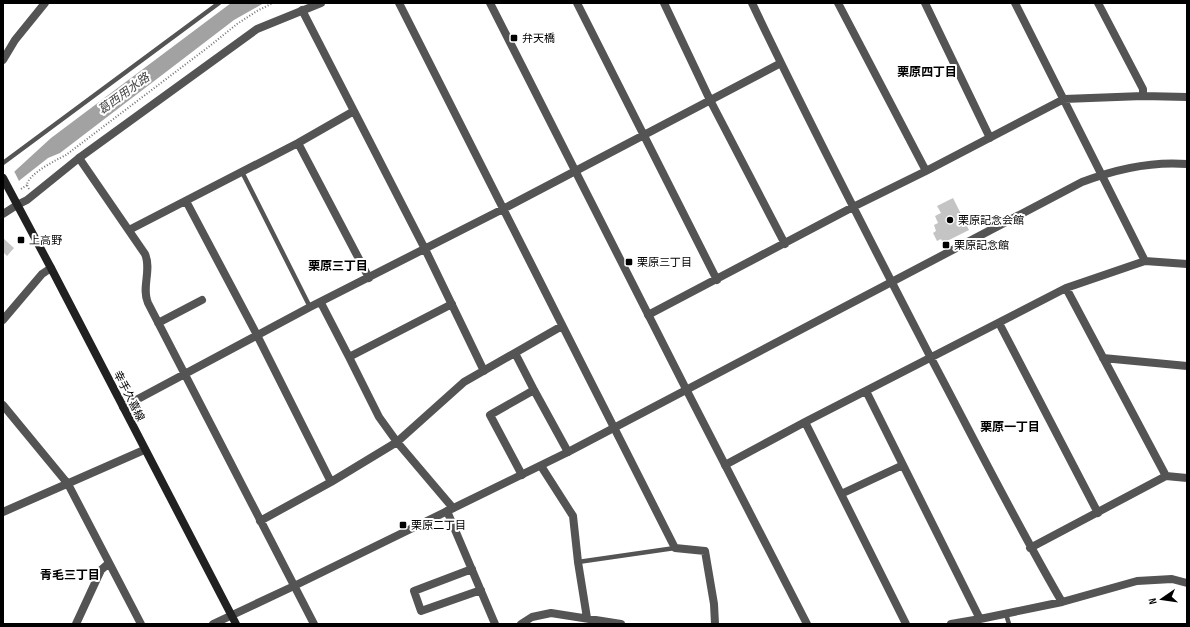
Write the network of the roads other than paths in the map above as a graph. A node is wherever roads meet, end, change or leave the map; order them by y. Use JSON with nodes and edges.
{"nodes":[{"id":1,"x":45,"y":3,"type":"edge"},
{"id":2,"x":219,"y":3,"type":"edge"},
{"id":3,"x":321,"y":3,"type":"edge"},
{"id":4,"x":399,"y":3,"type":"edge"},
{"id":5,"x":490,"y":3,"type":"edge"},
{"id":6,"x":577,"y":3,"type":"edge"},
{"id":7,"x":664,"y":3,"type":"edge"},
{"id":8,"x":752,"y":3,"type":"edge"},
{"id":9,"x":838,"y":3,"type":"edge"},
{"id":10,"x":925,"y":3,"type":"edge"},
{"id":11,"x":1015,"y":3,"type":"edge"},
{"id":12,"x":1098,"y":3,"type":"edge"},
{"id":13,"x":302,"y":10,"type":"junction"},
{"id":14,"x":3,"y":60,"type":"edge"},
{"id":15,"x":781,"y":63,"type":"junction"},
{"id":16,"x":1143,"y":96,"type":"junction"},
{"id":17,"x":1187,"y":97,"type":"edge"},
{"id":18,"x":1064,"y":99,"type":"junction"},
{"id":19,"x":710,"y":100,"type":"junction"},
{"id":20,"x":354,"y":111,"type":"junction"},
{"id":21,"x":643,"y":136,"type":"junction"},
{"id":22,"x":990,"y":138,"type":"junction"},
{"id":23,"x":298,"y":143,"type":"junction"},
{"id":24,"x":79,"y":158,"type":"junction"},
{"id":25,"x":3,"y":163,"type":"edge"},
{"id":26,"x":1187,"y":164,"type":"edge"},
{"id":27,"x":576,"y":171,"type":"junction"},
{"id":28,"x":926,"y":171,"type":"junction"},
{"id":29,"x":242,"y":172,"type":"junction"},
{"id":30,"x":1101,"y":175,"type":"junction"},
{"id":31,"x":3,"y":178,"type":"edge"},
{"id":32,"x":186,"y":201,"type":"junction"},
{"id":33,"x":17,"y":205,"type":"junction"},
{"id":34,"x":853,"y":207,"type":"junction"},
{"id":35,"x":503,"y":209,"type":"junction"},
{"id":36,"x":3,"y":214,"type":"edge"},
{"id":37,"x":129,"y":230,"type":"junction"},
{"id":38,"x":785,"y":244,"type":"junction"},
{"id":39,"x":425,"y":249,"type":"junction"},
{"id":40,"x":1145,"y":261,"type":"junction"},
{"id":41,"x":1187,"y":264,"type":"edge"},
{"id":42,"x":51,"y":268,"type":"junction"},
{"id":43,"x":369,"y":278,"type":"junction"},
{"id":44,"x":717,"y":280,"type":"junction"},
{"id":45,"x":891,"y":282,"type":"junction"},
{"id":46,"x":1066,"y":288,"type":"junction"},
{"id":47,"x":202,"y":300,"type":"dead end"},
{"id":48,"x":321,"y":302,"type":"junction"},
{"id":49,"x":452,"y":304,"type":"junction"},
{"id":50,"x":310,"y":307,"type":"junction"},
{"id":51,"x":648,"y":315,"type":"junction"},
{"id":52,"x":3,"y":320,"type":"edge"},
{"id":53,"x":158,"y":323,"type":"junction"},
{"id":54,"x":999,"y":323,"type":"junction"},
{"id":55,"x":562,"y":326,"type":"junction"},
{"id":56,"x":257,"y":335,"type":"junction"},
{"id":57,"x":515,"y":353,"type":"junction"},
{"id":58,"x":349,"y":357,"type":"junction"},
{"id":59,"x":931,"y":358,"type":"junction"},
{"id":60,"x":1103,"y":358,"type":"junction"},
{"id":61,"x":1187,"y":366,"type":"edge"},
{"id":62,"x":484,"y":370,"type":"junction"},
{"id":63,"x":184,"y":374,"type":"junction"},
{"id":64,"x":686,"y":389,"type":"junction"},
{"id":65,"x":534,"y":390,"type":"junction"},
{"id":66,"x":866,"y":391,"type":"junction"},
{"id":67,"x":3,"y":405,"type":"edge"},
{"id":68,"x":123,"y":407,"type":"junction"},
{"id":69,"x":805,"y":422,"type":"junction"},
{"id":70,"x":614,"y":428,"type":"junction"},
{"id":71,"x":397,"y":442,"type":"junction"},
{"id":72,"x":144,"y":450,"type":"junction"},
{"id":73,"x":568,"y":452,"type":"junction"},
{"id":74,"x":726,"y":465,"type":"junction"},
{"id":75,"x":903,"y":465,"type":"junction"},
{"id":76,"x":541,"y":466,"type":"junction"},
{"id":77,"x":522,"y":475,"type":"junction"},
{"id":78,"x":1166,"y":476,"type":"junction"},
{"id":79,"x":1187,"y":478,"type":"edge"},
{"id":80,"x":331,"y":482,"type":"junction"},
{"id":81,"x":68,"y":484,"type":"junction"},
{"id":82,"x":841,"y":494,"type":"junction"},
{"id":83,"x":450,"y":510,"type":"junction"},
{"id":84,"x":3,"y":511,"type":"edge"},
{"id":85,"x":1098,"y":513,"type":"junction"},
{"id":86,"x":260,"y":521,"type":"junction"},
{"id":87,"x":674,"y":548,"type":"junction"},
{"id":88,"x":1030,"y":548,"type":"junction"},
{"id":89,"x":578,"y":562,"type":"junction"},
{"id":90,"x":109,"y":563,"type":"junction"},
{"id":91,"x":472,"y":569,"type":"junction"},
{"id":92,"x":1187,"y":582,"type":"edge"},
{"id":93,"x":294,"y":586,"type":"junction"},
{"id":94,"x":481,"y":590,"type":"junction"},
{"id":95,"x":1062,"y":602,"type":"junction"},
{"id":96,"x":1006,"y":614,"type":"junction"},
{"id":97,"x":231,"y":616,"type":"junction"},
{"id":98,"x":587,"y":618,"type":"junction"},
{"id":99,"x":980,"y":619,"type":"junction"},
{"id":100,"x":76,"y":624,"type":"edge"},
{"id":101,"x":141,"y":624,"type":"edge"},
{"id":102,"x":213,"y":624,"type":"edge"},
{"id":103,"x":236,"y":624,"type":"edge"},
{"id":104,"x":314,"y":624,"type":"edge"},
{"id":105,"x":495,"y":624,"type":"edge"},
{"id":106,"x":521,"y":624,"type":"edge"},
{"id":107,"x":620,"y":624,"type":"edge"},
{"id":108,"x":715,"y":624,"type":"edge"},
{"id":109,"x":807,"y":624,"type":"edge"},
{"id":110,"x":906,"y":624,"type":"edge"},
{"id":111,"x":951,"y":624,"type":"edge"},
{"id":112,"x":1009,"y":624,"type":"edge"}],
"edges":[{"from":1,"to":14,"type":"street"},
{"from":2,"to":25,"type":"lane"},
{"from":3,"to":13,"type":"street"},
{"from":4,"to":35,"type":"street"},
{"from":5,"to":27,"type":"street"},
{"from":6,"to":21,"type":"street"},
{"from":7,"to":19,"type":"street"},
{"from":8,"to":15,"type":"street"},
{"from":9,"to":28,"type":"street"},
{"from":10,"to":22,"type":"street"},
{"from":11,"to":18,"type":"street"},
{"from":12,"to":16,"type":"street"},
{"from":13,"to":20,"type":"street"},
{"from":13,"to":24,"type":"street"},
{"from":15,"to":19,"type":"street"},
{"from":15,"to":34,"type":"street"},
{"from":16,"to":17,"type":"street"},
{"from":16,"to":18,"type":"street"},
{"from":18,"to":22,"type":"street"},
{"from":18,"to":30,"type":"street"},
{"from":19,"to":21,"type":"street"},
{"from":19,"to":38,"type":"street"},
{"from":20,"to":23,"type":"street"},
{"from":20,"to":39,"type":"street"},
{"from":21,"to":27,"type":"street"},
{"from":21,"to":44,"type":"street"},
{"from":22,"to":28,"type":"street"},
{"from":23,"to":29,"type":"street"},
{"from":23,"to":43,"type":"street"},
{"from":24,"to":33,"type":"street"},
{"from":24,"to":37,"type":"street"},
{"from":26,"to":30,"type":"street"},
{"from":27,"to":35,"type":"street"},
{"from":27,"to":51,"type":"street"},
{"from":28,"to":34,"type":"street"},
{"from":29,"to":32,"type":"street"},
{"from":29,"to":50,"type":"lane"},
{"from":30,"to":40,"type":"street"},
{"from":30,"to":45,"type":"street"},
{"from":31,"to":33,"type":"main road","name":"幸手久喜線"},
{"from":32,"to":37,"type":"street"},
{"from":32,"to":56,"type":"street"},
{"from":33,"to":36,"type":"street"},
{"from":33,"to":42,"type":"main road","name":"幸手久喜線"},
{"from":34,"to":38,"type":"street"},
{"from":34,"to":45,"type":"street"},
{"from":35,"to":39,"type":"street"},
{"from":35,"to":55,"type":"street"},
{"from":37,"to":53,"type":"street"},
{"from":38,"to":44,"type":"street"},
{"from":39,"to":43,"type":"street"},
{"from":39,"to":49,"type":"street"},
{"from":40,"to":41,"type":"street"},
{"from":40,"to":46,"type":"street"},
{"from":42,"to":52,"type":"street"},
{"from":42,"to":68,"type":"main road","name":"幸手久喜線"},
{"from":43,"to":48,"type":"street"},
{"from":44,"to":51,"type":"street"},
{"from":45,"to":59,"type":"street"},
{"from":45,"to":64,"type":"street"},
{"from":46,"to":54,"type":"street"},
{"from":46,"to":60,"type":"street"},
{"from":47,"to":53,"type":"street"},
{"from":48,"to":50,"type":"street"},
{"from":48,"to":58,"type":"street"},
{"from":49,"to":58,"type":"street"},
{"from":49,"to":62,"type":"street"},
{"from":50,"to":56,"type":"street"},
{"from":51,"to":64,"type":"street"},
{"from":53,"to":63,"type":"street"},
{"from":54,"to":59,"type":"street"},
{"from":54,"to":85,"type":"street"},
{"from":55,"to":57,"type":"street"},
{"from":55,"to":70,"type":"street"},
{"from":56,"to":63,"type":"street"},
{"from":56,"to":80,"type":"street"},
{"from":57,"to":62,"type":"street"},
{"from":57,"to":65,"type":"street"},
{"from":58,"to":71,"type":"street"},
{"from":59,"to":66,"type":"street"},
{"from":59,"to":88,"type":"street"},
{"from":60,"to":61,"type":"street"},
{"from":60,"to":78,"type":"street"},
{"from":62,"to":71,"type":"street"},
{"from":63,"to":68,"type":"street"},
{"from":63,"to":86,"type":"street"},
{"from":64,"to":70,"type":"street"},
{"from":64,"to":74,"type":"street"},
{"from":65,"to":73,"type":"street"},
{"from":65,"to":77,"type":"street"},
{"from":66,"to":69,"type":"street"},
{"from":66,"to":75,"type":"street"},
{"from":67,"to":81,"type":"street"},
{"from":68,"to":72,"type":"main road","name":"幸手久喜線"},
{"from":69,"to":74,"type":"street"},
{"from":69,"to":82,"type":"street"},
{"from":70,"to":73,"type":"street"},
{"from":70,"to":87,"type":"street"},
{"from":71,"to":80,"type":"street"},
{"from":71,"to":83,"type":"street"},
{"from":72,"to":81,"type":"street"},
{"from":72,"to":97,"type":"main road","name":"幸手久喜線"},
{"from":73,"to":76,"type":"street"},
{"from":74,"to":109,"type":"street"},
{"from":75,"to":82,"type":"street"},
{"from":75,"to":99,"type":"street"},
{"from":76,"to":77,"type":"street"},
{"from":76,"to":89,"type":"street"},
{"from":77,"to":83,"type":"street"},
{"from":78,"to":79,"type":"street"},
{"from":78,"to":85,"type":"street"},
{"from":80,"to":86,"type":"street"},
{"from":81,"to":84,"type":"street"},
{"from":81,"to":90,"type":"street"},
{"from":82,"to":110,"type":"street"},
{"from":83,"to":91,"type":"street"},
{"from":83,"to":93,"type":"street"},
{"from":85,"to":88,"type":"street"},
{"from":86,"to":93,"type":"street"},
{"from":87,"to":89,"type":"lane"},
{"from":87,"to":108,"type":"street"},
{"from":88,"to":95,"type":"street"},
{"from":89,"to":98,"type":"street"},
{"from":90,"to":100,"type":"street"},
{"from":90,"to":101,"type":"street"},
{"from":91,"to":94,"type":"street"},
{"from":91,"to":94,"type":"street"},
{"from":92,"to":95,"type":"street"},
{"from":93,"to":97,"type":"street"},
{"from":93,"to":104,"type":"street"},
{"from":94,"to":105,"type":"street"},
{"from":95,"to":96,"type":"street"},
{"from":96,"to":99,"type":"street"},
{"from":96,"to":112,"type":"lane"},
{"from":97,"to":102,"type":"street"},
{"from":97,"to":103,"type":"main road","name":"幸手久喜線"},
{"from":98,"to":106,"type":"street"},
{"from":98,"to":107,"type":"street"},
{"from":99,"to":111,"type":"street"}]}
